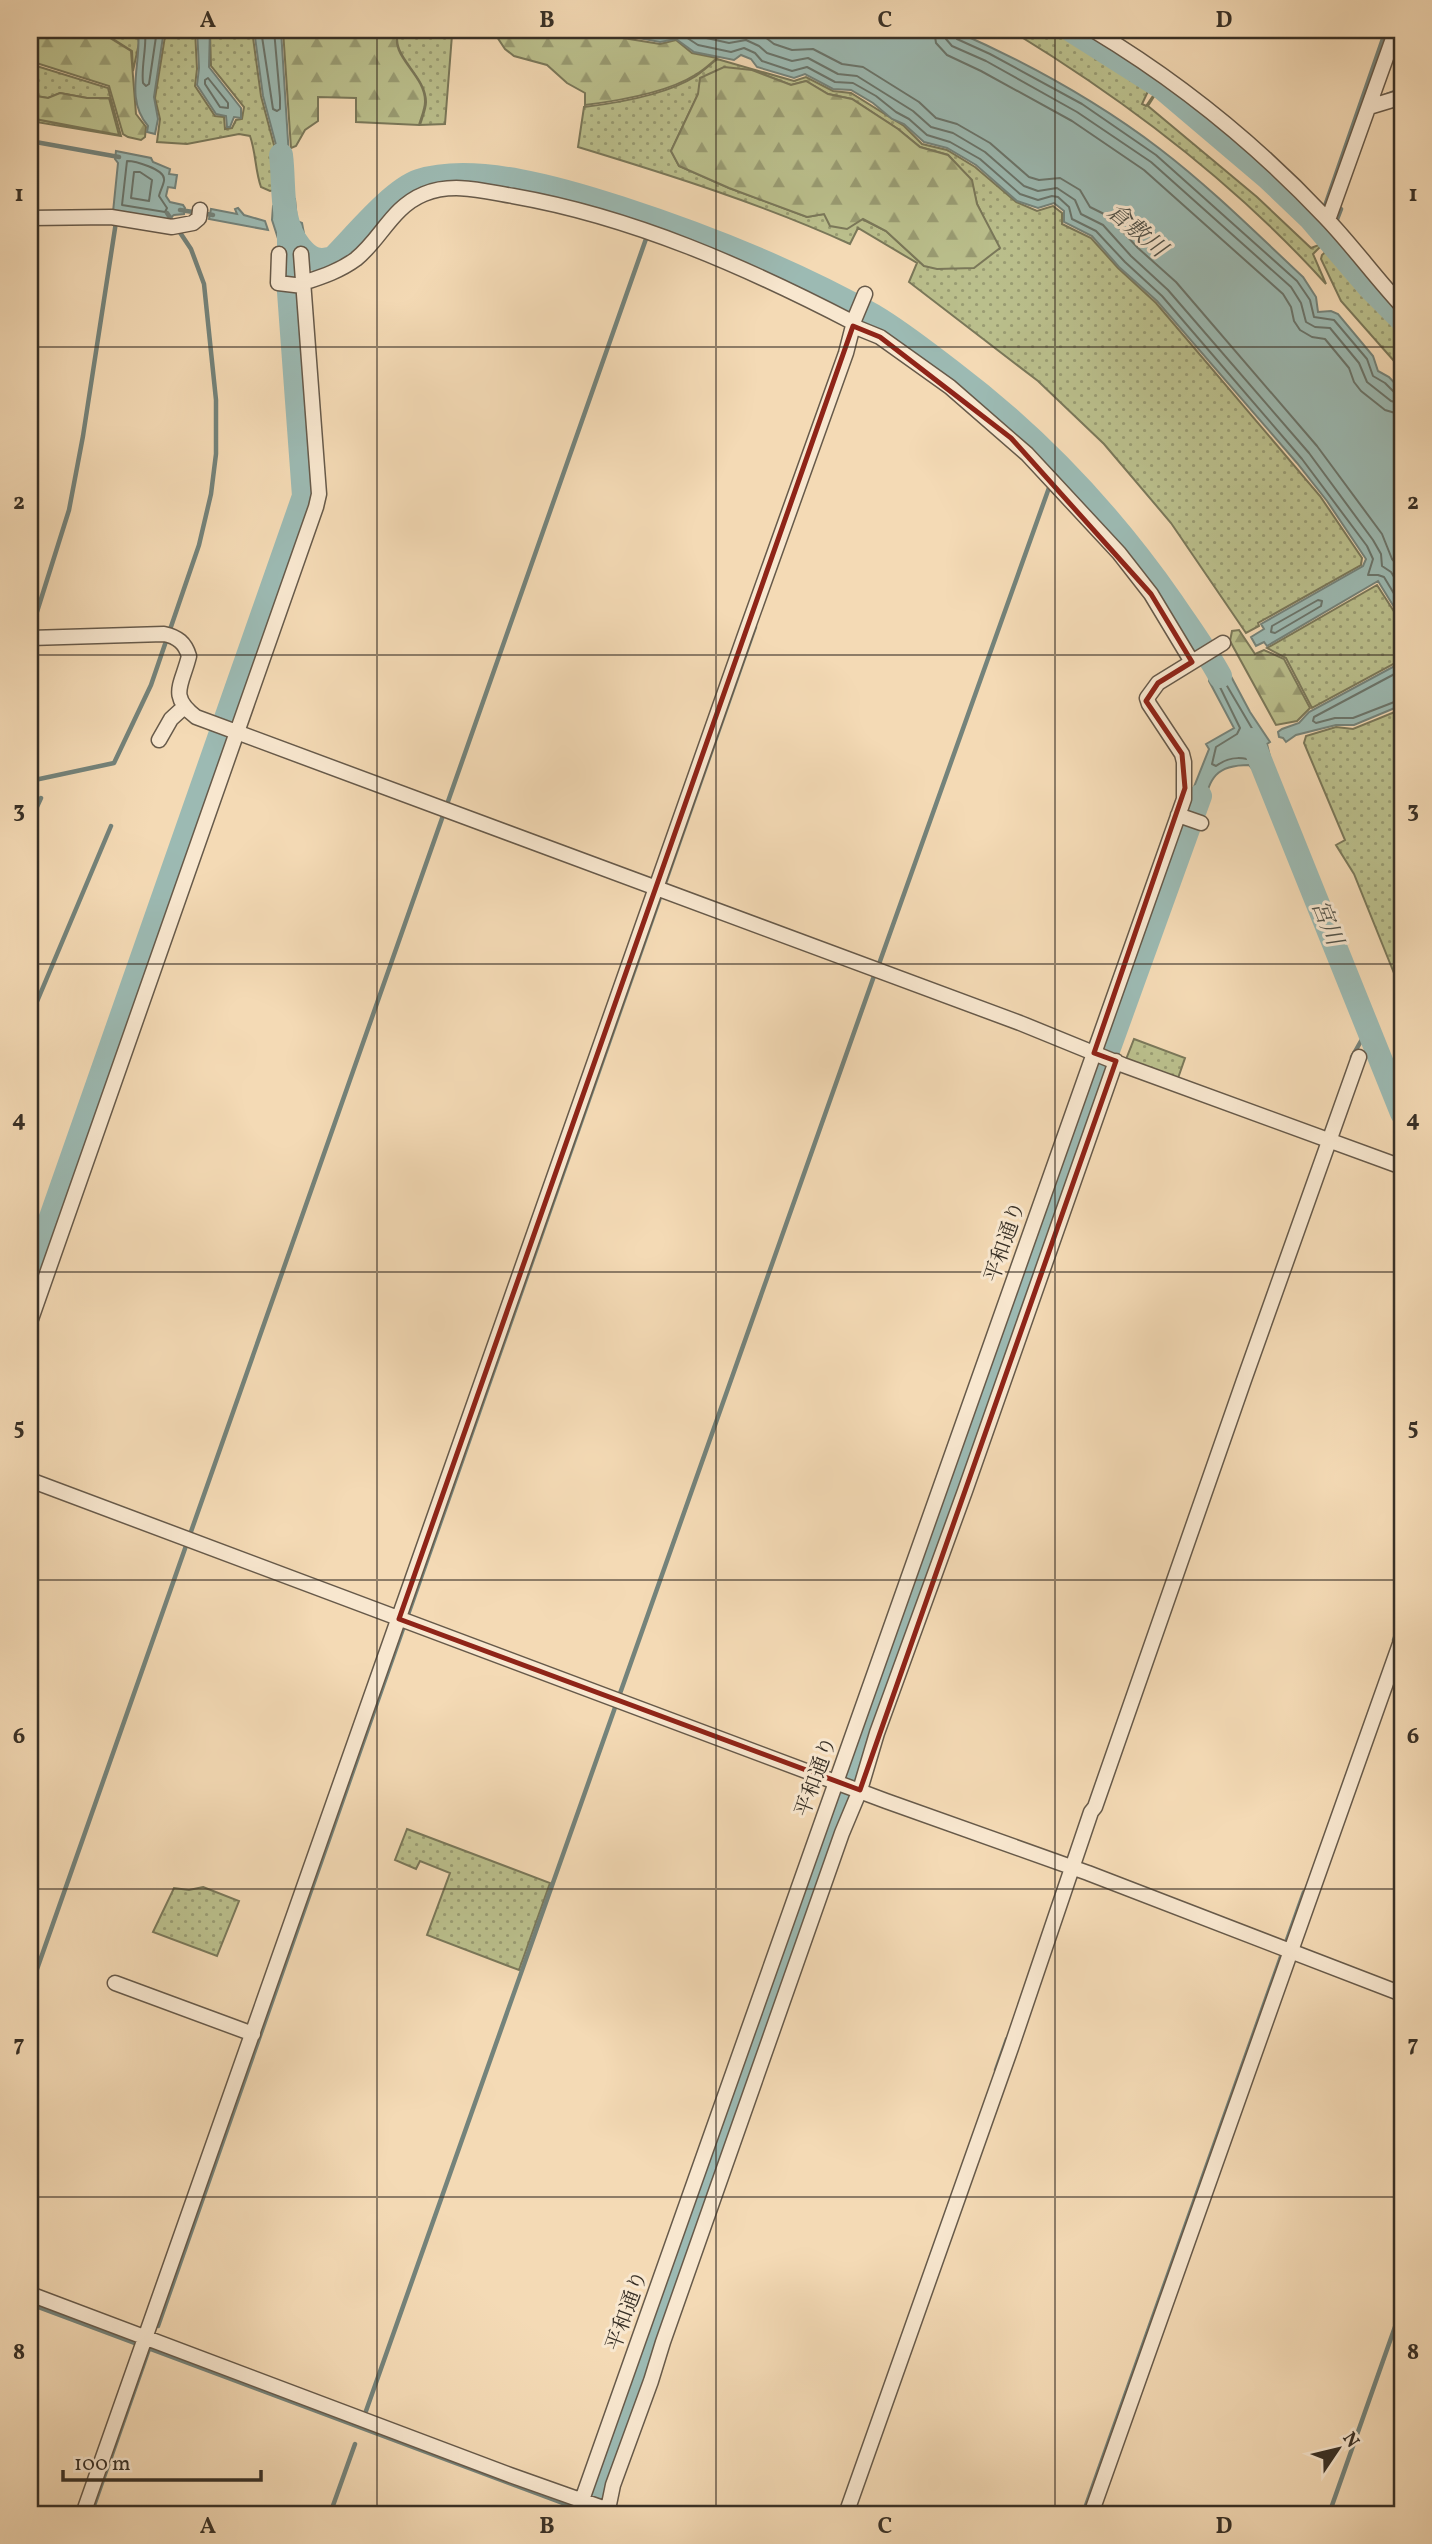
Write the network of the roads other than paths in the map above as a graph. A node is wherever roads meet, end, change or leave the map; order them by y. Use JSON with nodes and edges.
{"nodes":[{"id":1,"x":1093,"y":30,"type":"edge"},
{"id":2,"x":1396,"y":30,"type":"edge"},
{"id":3,"x":1402,"y":97,"type":"edge"},
{"id":4,"x":1369,"y":107,"type":"junction"},
{"id":5,"x":199,"y":214,"type":"dead end"},
{"id":6,"x":30,"y":218,"type":"edge"},
{"id":7,"x":1328,"y":220,"type":"junction"},
{"id":8,"x":279,"y":254,"type":"dead end"},
{"id":9,"x":300,"y":254,"type":"dead end"},
{"id":10,"x":296,"y":284,"type":"junction"},
{"id":11,"x":865,"y":295,"type":"dead end"},
{"id":12,"x":1402,"y":306,"type":"edge"},
{"id":13,"x":856,"y":325,"type":"junction"},
{"id":14,"x":32,"y":638,"type":"edge"},
{"id":15,"x":1220,"y":645,"type":"dead end"},
{"id":16,"x":1195,"y":660,"type":"junction"},
{"id":17,"x":183,"y":708,"type":"junction"},
{"id":18,"x":229,"y":729,"type":"junction"},
{"id":19,"x":159,"y":740,"type":"dead end"},
{"id":20,"x":1180,"y":816,"type":"junction"},
{"id":21,"x":1200,"y":822,"type":"dead end"},
{"id":22,"x":661,"y":891,"type":"junction"},
{"id":23,"x":1096,"y":1054,"type":"junction"},
{"id":24,"x":1360,"y":1057,"type":"dead end"},
{"id":25,"x":1114,"y":1060,"type":"junction"},
{"id":26,"x":1325,"y":1139,"type":"junction"},
{"id":27,"x":1402,"y":1167,"type":"edge"},
{"id":28,"x":30,"y":1322,"type":"edge"},
{"id":29,"x":30,"y":1480,"type":"edge"},
{"id":30,"x":404,"y":1620,"type":"junction"},
{"id":31,"x":1402,"y":1638,"type":"edge"},
{"id":32,"x":839,"y":1783,"type":"junction"},
{"id":33,"x":858,"y":1790,"type":"junction"},
{"id":34,"x":1069,"y":1868,"type":"junction"},
{"id":35,"x":1287,"y":1950,"type":"junction"},
{"id":36,"x":115,"y":1983,"type":"dead end"},
{"id":37,"x":1402,"y":1994,"type":"edge"},
{"id":38,"x":253,"y":2034,"type":"junction"},
{"id":39,"x":30,"y":2294,"type":"edge"},
{"id":40,"x":144,"y":2343,"type":"junction"},
{"id":41,"x":580,"y":2506,"type":"edge"},
{"id":42,"x":610,"y":2512,"type":"edge"},
{"id":43,"x":83,"y":2514,"type":"edge"},
{"id":44,"x":846,"y":2514,"type":"edge"},
{"id":45,"x":1091,"y":2514,"type":"edge"}],
"edges":[{"from":1,"to":7,"type":"street"},
{"from":2,"to":4,"type":"street"},
{"from":3,"to":4,"type":"street"},
{"from":4,"to":7,"type":"street"},
{"from":5,"to":6,"type":"street"},
{"from":7,"to":12,"type":"street"},
{"from":8,"to":10,"type":"street"},
{"from":9,"to":10,"type":"street"},
{"from":10,"to":13,"type":"street"},
{"from":10,"to":18,"type":"street"},
{"from":11,"to":13,"type":"street"},
{"from":13,"to":16,"type":"street"},
{"from":13,"to":22,"type":"street"},
{"from":14,"to":17,"type":"street"},
{"from":15,"to":16,"type":"street"},
{"from":16,"to":20,"type":"street","name":"平和通り"},
{"from":17,"to":18,"type":"street"},
{"from":17,"to":19,"type":"street"},
{"from":18,"to":22,"type":"street"},
{"from":18,"to":28,"type":"street"},
{"from":20,"to":21,"type":"street"},
{"from":20,"to":23,"type":"street","name":"平和通り"},
{"from":22,"to":23,"type":"street"},
{"from":22,"to":30,"type":"street"},
{"from":23,"to":25,"type":"street"},
{"from":23,"to":32,"type":"street","name":"平和通り"},
{"from":24,"to":26,"type":"street"},
{"from":25,"to":26,"type":"street"},
{"from":25,"to":33,"type":"street"},
{"from":26,"to":27,"type":"street"},
{"from":26,"to":34,"type":"street"},
{"from":29,"to":30,"type":"street"},
{"from":30,"to":32,"type":"street"},
{"from":30,"to":38,"type":"street"},
{"from":31,"to":35,"type":"street"},
{"from":32,"to":33,"type":"street"},
{"from":32,"to":41,"type":"street","name":"平和通り"},
{"from":33,"to":34,"type":"street"},
{"from":33,"to":42,"type":"street"},
{"from":34,"to":35,"type":"street"},
{"from":34,"to":44,"type":"street"},
{"from":35,"to":37,"type":"street"},
{"from":35,"to":45,"type":"street"},
{"from":36,"to":38,"type":"street"},
{"from":38,"to":40,"type":"street"},
{"from":39,"to":40,"type":"street"},
{"from":40,"to":41,"type":"street"},
{"from":40,"to":43,"type":"street"},
{"from":41,"to":42,"type":"street"}]}
